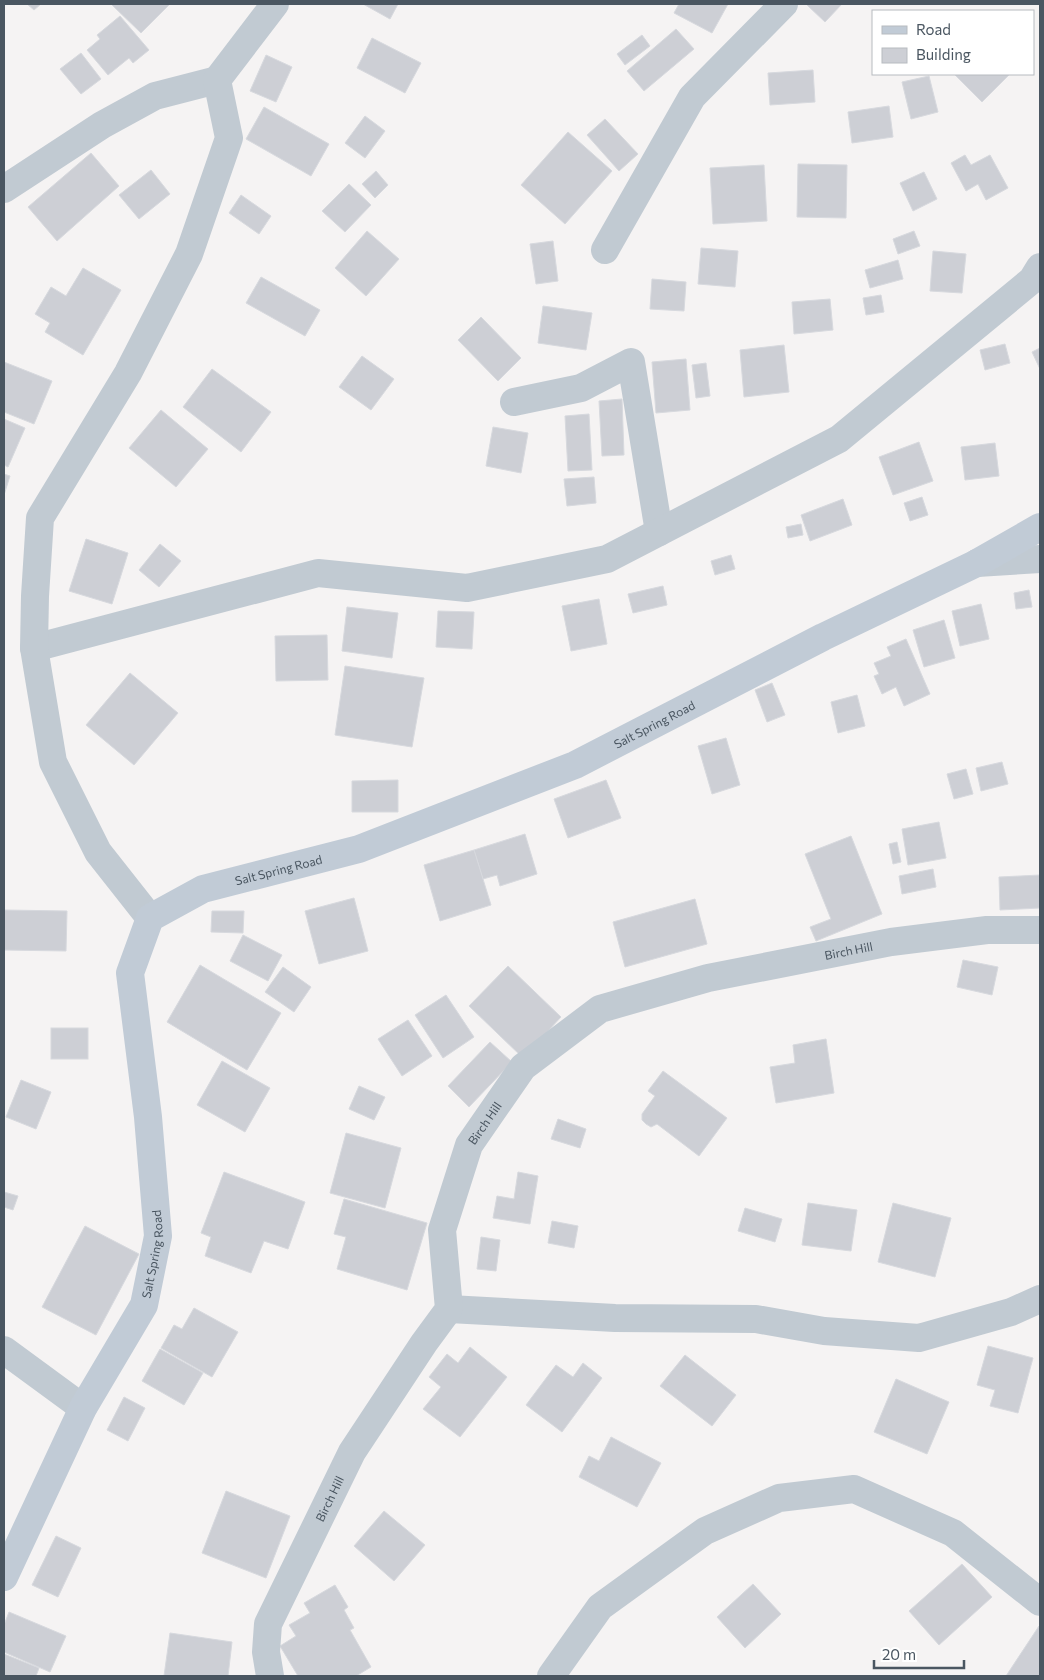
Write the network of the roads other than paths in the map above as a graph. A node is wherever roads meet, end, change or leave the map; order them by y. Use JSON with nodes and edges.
{"nodes":[{"id":1,"x":275,"y":4,"type":"edge"},
{"id":2,"x":784,"y":4,"type":"edge"},
{"id":3,"x":217,"y":80,"type":"junction"},
{"id":4,"x":4,"y":189,"type":"edge"},
{"id":5,"x":605,"y":250,"type":"dead end"},
{"id":6,"x":1040,"y":267,"type":"edge"},
{"id":7,"x":514,"y":402,"type":"dead end"},
{"id":8,"x":1040,"y":528,"type":"edge"},
{"id":9,"x":658,"y":532,"type":"junction"},
{"id":10,"x":1040,"y":559,"type":"edge"},
{"id":11,"x":977,"y":563,"type":"junction"},
{"id":12,"x":34,"y":648,"type":"junction"},
{"id":13,"x":150,"y":918,"type":"junction"},
{"id":14,"x":1040,"y":930,"type":"edge"},
{"id":15,"x":1040,"y":1299,"type":"edge"},
{"id":16,"x":449,"y":1309,"type":"junction"},
{"id":17,"x":4,"y":1350,"type":"edge"},
{"id":18,"x":83,"y":1408,"type":"junction"},
{"id":19,"x":4,"y":1577,"type":"edge"},
{"id":20,"x":1040,"y":1602,"type":"edge"},
{"id":21,"x":270,"y":1676,"type":"edge"},
{"id":22,"x":551,"y":1676,"type":"edge"}],
"edges":[{"from":1,"to":3,"type":"street"},
{"from":2,"to":5,"type":"street"},
{"from":3,"to":4,"type":"street"},
{"from":3,"to":12,"type":"street"},
{"from":6,"to":9,"type":"street"},
{"from":7,"to":9,"type":"street"},
{"from":8,"to":11,"type":"street","name":"Salt Spring Road"},
{"from":9,"to":12,"type":"street"},
{"from":10,"to":11,"type":"street"},
{"from":11,"to":13,"type":"street","name":"Salt Spring Road"},
{"from":12,"to":13,"type":"street"},
{"from":13,"to":18,"type":"street","name":"Salt Spring Road"},
{"from":14,"to":16,"type":"street","name":"Birch Hill"},
{"from":15,"to":16,"type":"street"},
{"from":16,"to":21,"type":"street","name":"Birch Hill"},
{"from":17,"to":18,"type":"street"},
{"from":18,"to":19,"type":"street","name":"Salt Spring Road"},
{"from":20,"to":22,"type":"street"}]}
